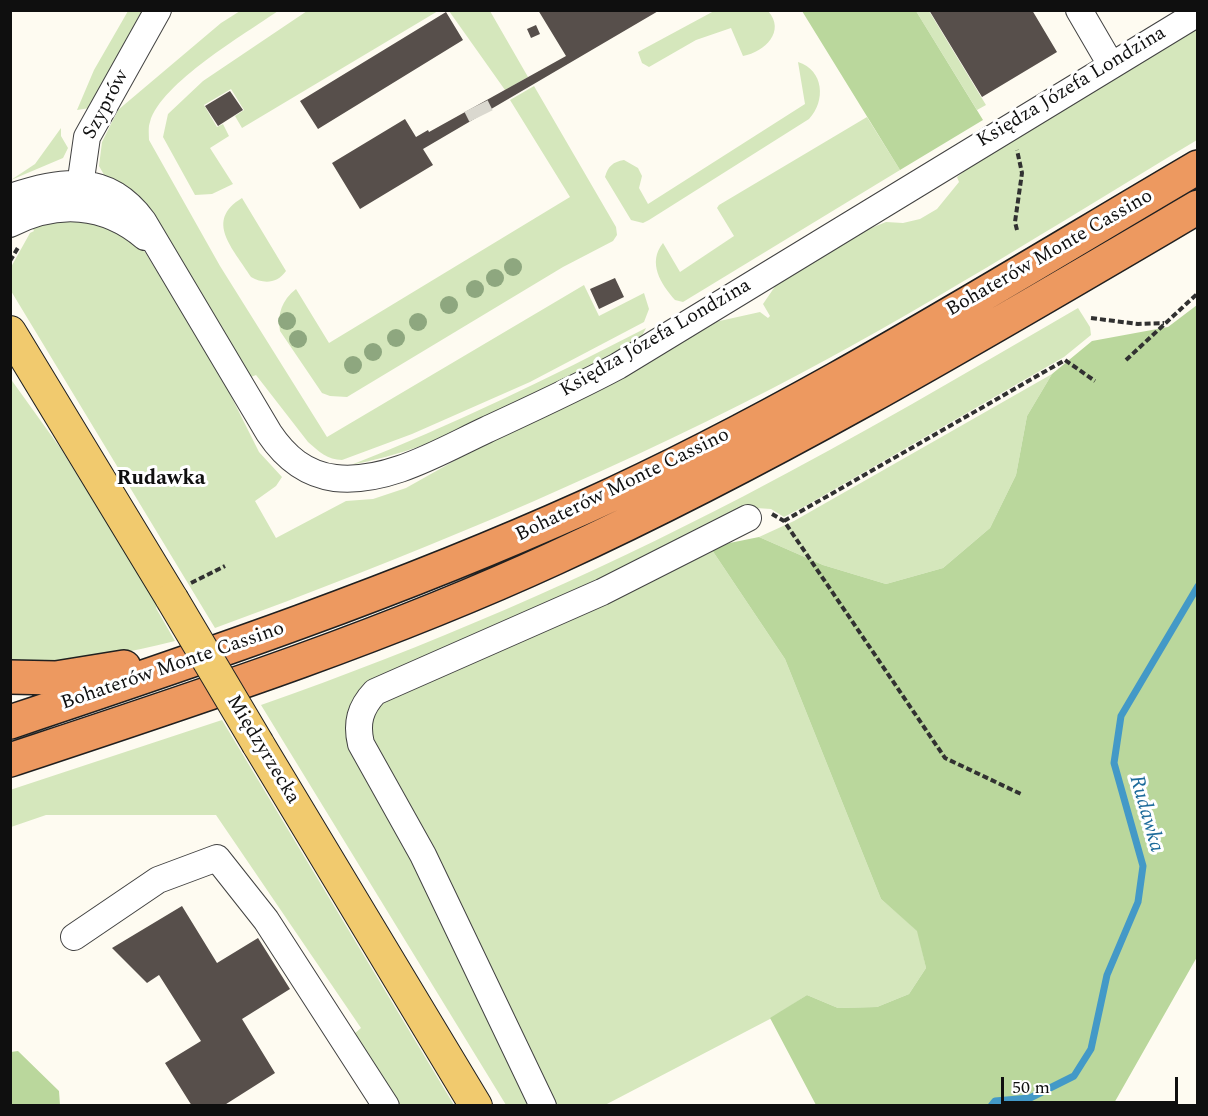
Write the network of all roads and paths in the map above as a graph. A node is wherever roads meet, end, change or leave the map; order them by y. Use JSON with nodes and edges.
{"nodes":[{"id":1,"x":158,"y":10,"type":"edge"},
{"id":2,"x":1079,"y":10,"type":"edge"},
{"id":3,"x":1197,"y":13,"type":"edge"},
{"id":4,"x":1112,"y":64,"type":"junction"},
{"id":5,"x":1004,"y":129,"type":"junction"},
{"id":6,"x":1197,"y":167,"type":"edge"},
{"id":7,"x":78,"y":196,"type":"junction"},
{"id":8,"x":10,"y":198,"type":"edge"},
{"id":9,"x":1197,"y":207,"type":"edge"},
{"id":10,"x":10,"y":224,"type":"edge"},
{"id":11,"x":1017,"y":230,"type":"dead end"},
{"id":12,"x":1197,"y":293,"type":"edge"},
{"id":13,"x":1091,"y":318,"type":"dead end"},
{"id":14,"x":1165,"y":323,"type":"junction"},
{"id":15,"x":10,"y":332,"type":"edge"},
{"id":16,"x":10,"y":355,"type":"edge"},
{"id":17,"x":1126,"y":360,"type":"dead end"},
{"id":18,"x":1095,"y":381,"type":"dead end"},
{"id":19,"x":46,"y":394,"type":"junction"},
{"id":20,"x":748,"y":518,"type":"joint"},
{"id":21,"x":784,"y":521,"type":"junction"},
{"id":22,"x":225,"y":566,"type":"dead end"},
{"id":23,"x":181,"y":592,"type":"junction"},
{"id":24,"x":226,"y":650,"type":"junction"},
{"id":25,"x":10,"y":677,"type":"edge"},
{"id":26,"x":10,"y":722,"type":"edge"},
{"id":27,"x":10,"y":760,"type":"edge"},
{"id":28,"x":1021,"y":794,"type":"dead end"},
{"id":29,"x":74,"y":937,"type":"dead end"},
{"id":30,"x":386,"y":1106,"type":"edge"},
{"id":31,"x":476,"y":1106,"type":"edge"},
{"id":32,"x":543,"y":1106,"type":"edge"}],
"edges":[{"from":1,"to":7,"type":"street","name":"Szyprów"},
{"from":2,"to":4,"type":"street"},
{"from":3,"to":4,"type":"street","name":"Księdza Józefa Londzina"},
{"from":4,"to":5,"type":"street","name":"Księdza Józefa Londzina"},
{"from":5,"to":7,"type":"street","name":"Księdza Józefa Londzina"},
{"from":5,"to":11,"type":"path"},
{"from":6,"to":24,"type":"highway","name":"Bohaterów Monte Cassino"},
{"from":7,"to":8,"type":"street","name":"Księdza Józefa Londzina"},
{"from":7,"to":10,"type":"street","name":"Księdza Józefa Londzina"},
{"from":9,"to":27,"type":"highway","name":"Bohaterów Monte Cassino"},
{"from":12,"to":14,"type":"path"},
{"from":13,"to":14,"type":"path"},
{"from":14,"to":17,"type":"path"},
{"from":15,"to":19,"type":"main road","name":"Międzyrzecka"},
{"from":16,"to":19,"type":"main road","name":"Międzyrzecka"},
{"from":18,"to":21,"type":"path"},
{"from":19,"to":23,"type":"main road","name":"Międzyrzecka"},
{"from":20,"to":21,"type":"path"},
{"from":20,"to":32,"type":"street"},
{"from":21,"to":28,"type":"path"},
{"from":22,"to":23,"type":"path"},
{"from":23,"to":31,"type":"main road","name":"Międzyrzecka","bridge":true},
{"from":24,"to":25,"type":"highway"},
{"from":24,"to":26,"type":"highway","name":"Bohaterów Monte Cassino"},
{"from":29,"to":30,"type":"street"}]}
